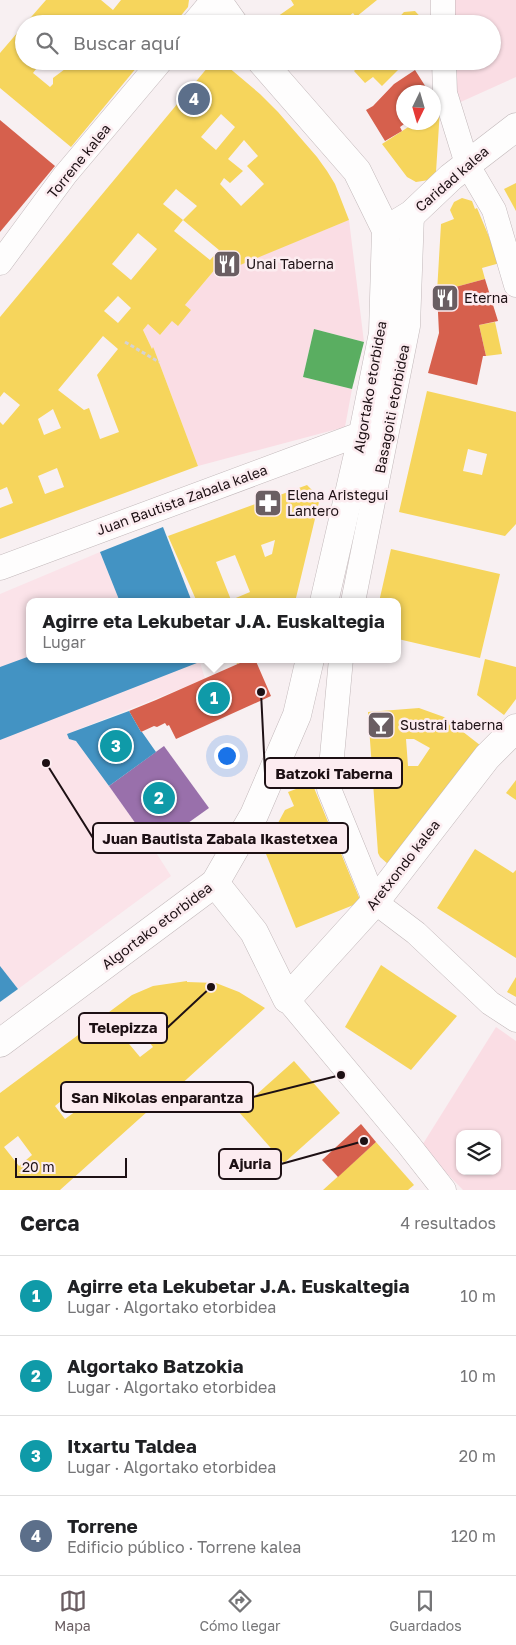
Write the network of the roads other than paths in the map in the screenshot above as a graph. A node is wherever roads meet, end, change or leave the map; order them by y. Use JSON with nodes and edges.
{"nodes":[{"id":1,"x":215,"y":0,"type":"edge"},
{"id":2,"x":443,"y":0,"type":"edge"},
{"id":3,"x":201,"y":15,"type":"edge"},
{"id":4,"x":227,"y":15,"type":"edge"},
{"id":5,"x":443,"y":15,"type":"edge"},
{"id":6,"x":153,"y":70,"type":"edge"},
{"id":7,"x":269,"y":70,"type":"edge"},
{"id":8,"x":444,"y":70,"type":"edge"},
{"id":9,"x":516,"y":126,"type":"edge"},
{"id":10,"x":467,"y":164,"type":"junction"},
{"id":11,"x":412,"y":214,"type":"junction"},
{"id":12,"x":386,"y":230,"type":"junction"},
{"id":13,"x":0,"y":264,"type":"edge"},
{"id":14,"x":516,"y":285,"type":"edge"},
{"id":15,"x":364,"y":433,"type":"junction"},
{"id":16,"x":0,"y":568,"type":"edge"},
{"id":17,"x":325,"y":598,"type":"edge"},
{"id":18,"x":355,"y":598,"type":"edge"},
{"id":19,"x":309,"y":663,"type":"edge"},
{"id":20,"x":342,"y":663,"type":"edge"},
{"id":21,"x":516,"y":728,"type":"edge"},
{"id":22,"x":215,"y":883,"type":"junction"},
{"id":23,"x":375,"y":902,"type":"junction"},
{"id":24,"x":287,"y":999,"type":"junction"},
{"id":25,"x":516,"y":1020,"type":"edge"},
{"id":26,"x":0,"y":1043,"type":"edge"},
{"id":27,"x":444,"y":1190,"type":"edge"}],
"edges":[{"from":1,"to":3,"type":"street"},
{"from":1,"to":4,"type":"street"},
{"from":2,"to":5,"type":"street"},
{"from":6,"to":13,"type":"street","name":"Torrene kalea"},
{"from":7,"to":12,"type":"street","name":"Algortako etorbidea"},
{"from":8,"to":10,"type":"street"},
{"from":9,"to":10,"type":"street","name":"Caridad kalea"},
{"from":10,"to":11,"type":"street","name":"Caridad kalea"},
{"from":10,"to":14,"type":"street"},
{"from":11,"to":12,"type":"street","name":"Caridad kalea"},
{"from":11,"to":18,"type":"street","name":"Basagoiti etorbidea"},
{"from":12,"to":15,"type":"street","name":"Algortako etorbidea"},
{"from":15,"to":16,"type":"street","name":"Juan Bautista Zabala kalea"},
{"from":15,"to":17,"type":"street","name":"Algortako etorbidea"},
{"from":19,"to":22,"type":"street","name":"Algortako etorbidea"},
{"from":20,"to":23,"type":"street"},
{"from":21,"to":23,"type":"street","name":"Aretxondo kalea"},
{"from":22,"to":24,"type":"street"},
{"from":22,"to":26,"type":"street","name":"Algortako etorbidea"},
{"from":23,"to":24,"type":"street","name":"Aretxondo kalea"},
{"from":23,"to":25,"type":"street"},
{"from":24,"to":27,"type":"street"}]}
